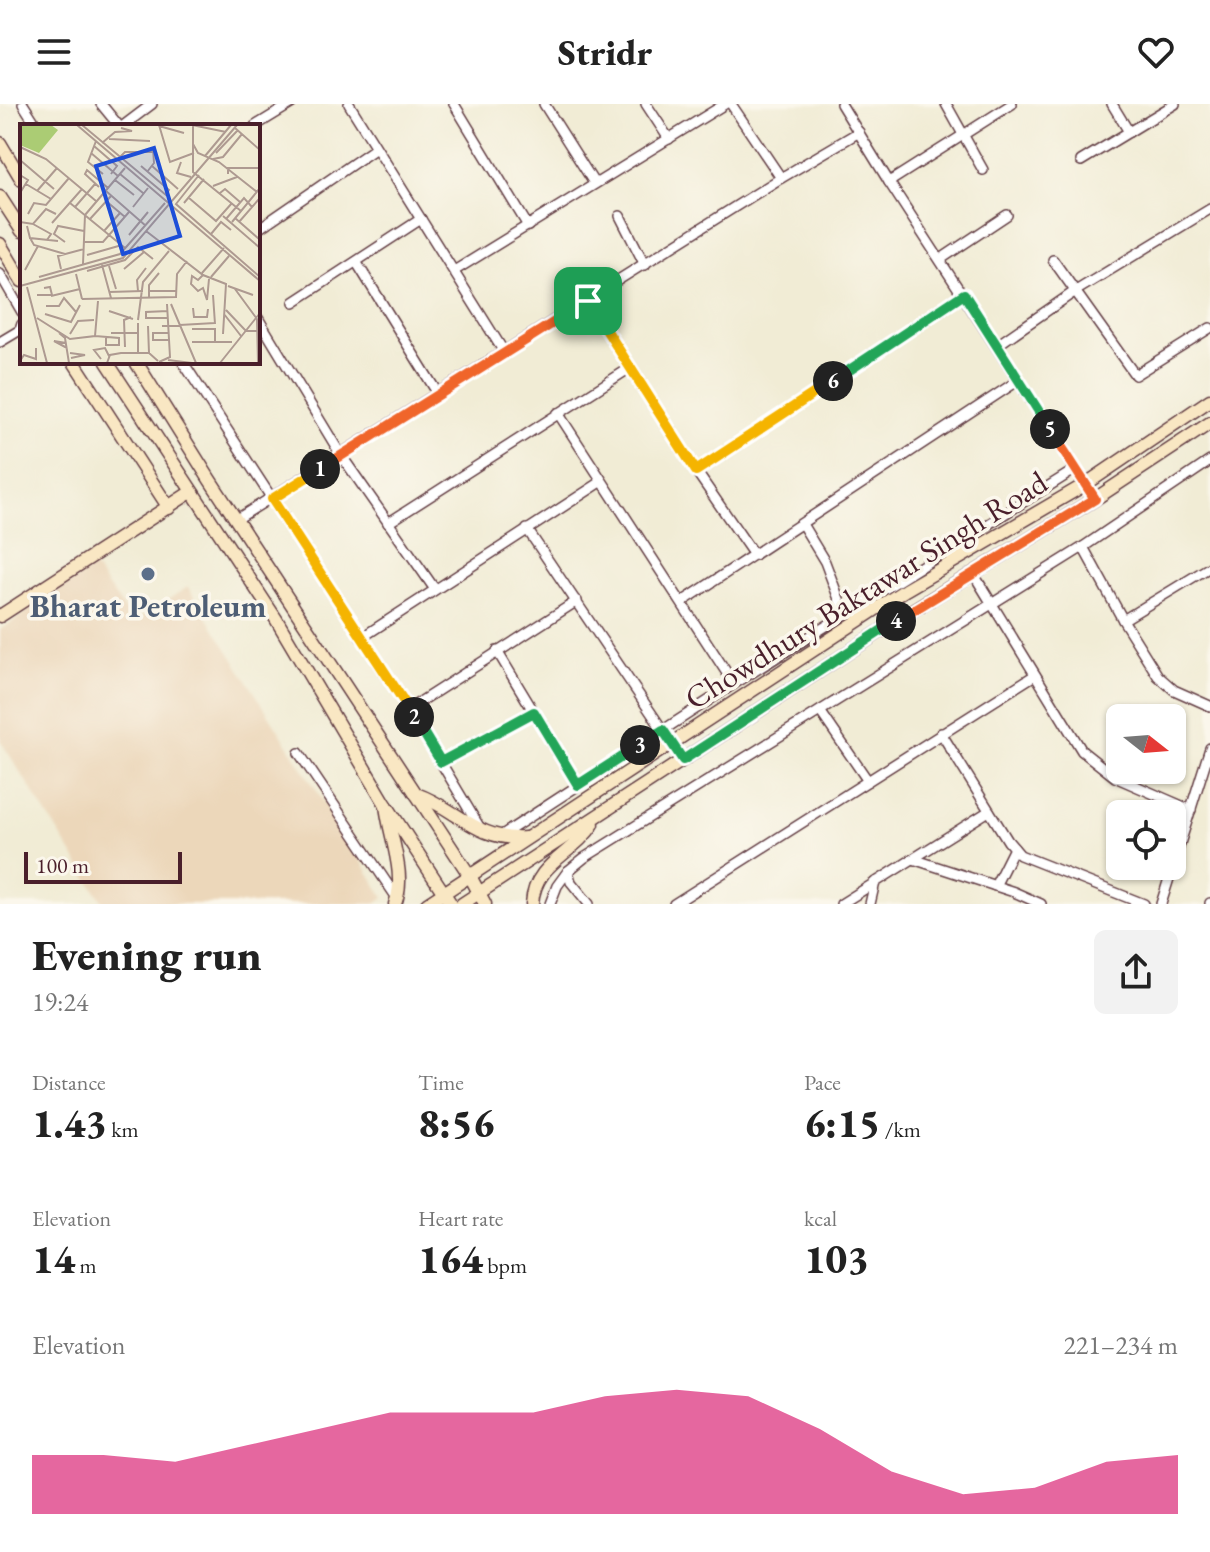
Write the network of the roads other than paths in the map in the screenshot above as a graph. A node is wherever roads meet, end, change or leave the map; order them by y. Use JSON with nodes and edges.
{"nodes":[{"id":1,"x":23,"y":104,"type":"edge"},
{"id":2,"x":101,"y":104,"type":"edge"},
{"id":3,"x":152,"y":104,"type":"edge"},
{"id":4,"x":291,"y":104,"type":"edge"},
{"id":5,"x":349,"y":104,"type":"edge"},
{"id":6,"x":454,"y":104,"type":"edge"},
{"id":7,"x":544,"y":104,"type":"edge"},
{"id":8,"x":646,"y":104,"type":"edge"},
{"id":9,"x":728,"y":104,"type":"edge"},
{"id":10,"x":841,"y":104,"type":"edge"},
{"id":11,"x":946,"y":104,"type":"edge"},
{"id":12,"x":1012,"y":104,"type":"edge"},
{"id":13,"x":1112,"y":104,"type":"edge"},
{"id":14,"x":1175,"y":104,"type":"edge"},
{"id":15,"x":36,"y":124,"type":"edge"},
{"id":16,"x":119,"y":124,"type":"edge"},
{"id":17,"x":124,"y":124,"type":"edge"},
{"id":18,"x":258,"y":124,"type":"edge"},
{"id":19,"x":859,"y":132,"type":"junction"},
{"id":20,"x":1129,"y":132,"type":"junction"},
{"id":21,"x":962,"y":136,"type":"junction"},
{"id":22,"x":669,"y":139,"type":"junction"},
{"id":23,"x":0,"y":143,"type":"edge"},
{"id":24,"x":376,"y":148,"type":"junction"},
{"id":25,"x":1081,"y":161,"type":"dead end"},
{"id":26,"x":983,"y":170,"type":"dead end"},
{"id":27,"x":20,"y":177,"type":"edge"},
{"id":28,"x":781,"y":178,"type":"junction"},
{"id":29,"x":889,"y":182,"type":"junction"},
{"id":30,"x":594,"y":183,"type":"junction"},
{"id":31,"x":0,"y":197,"type":"edge"},
{"id":32,"x":1210,"y":209,"type":"edge"},
{"id":33,"x":1007,"y":215,"type":"dead end"},
{"id":34,"x":620,"y":216,"type":"dead end"},
{"id":35,"x":421,"y":219,"type":"junction"},
{"id":36,"x":528,"y":226,"type":"junction"},
{"id":37,"x":20,"y":228,"type":"edge"},
{"id":38,"x":260,"y":228,"type":"edge"},
{"id":39,"x":0,"y":244,"type":"edge"},
{"id":40,"x":941,"y":259,"type":"junction"},
{"id":41,"x":1053,"y":260,"type":"dead end"},
{"id":42,"x":357,"y":263,"type":"junction"},
{"id":43,"x":645,"y":265,"type":"junction"},
{"id":44,"x":454,"y":271,"type":"junction"},
{"id":45,"x":0,"y":274,"type":"edge"},
{"id":46,"x":20,"y":278,"type":"edge"},
{"id":47,"x":1074,"y":292,"type":"junction"},
{"id":48,"x":964,"y":294,"type":"junction"},
{"id":49,"x":588,"y":301,"type":"junction"},
{"id":50,"x":294,"y":302,"type":"dead end"},
{"id":51,"x":20,"y":309,"type":"edge"},
{"id":52,"x":260,"y":321,"type":"edge"},
{"id":53,"x":1210,"y":328,"type":"edge"},
{"id":54,"x":20,"y":330,"type":"edge"},
{"id":55,"x":0,"y":342,"type":"edge"},
{"id":56,"x":996,"y":346,"type":"junction"},
{"id":57,"x":504,"y":352,"type":"junction"},
{"id":58,"x":75,"y":364,"type":"edge"},
{"id":59,"x":108,"y":364,"type":"edge"},
{"id":60,"x":137,"y":364,"type":"edge"},
{"id":61,"x":184,"y":364,"type":"edge"},
{"id":62,"x":630,"y":368,"type":"junction"},
{"id":63,"x":1019,"y":380,"type":"junction"},
{"id":64,"x":438,"y":394,"type":"junction"},
{"id":65,"x":1210,"y":400,"type":"edge"},
{"id":66,"x":558,"y":413,"type":"junction"},
{"id":67,"x":1210,"y":423,"type":"edge"},
{"id":68,"x":341,"y":455,"type":"junction"},
{"id":69,"x":1210,"y":461,"type":"edge"},
{"id":70,"x":1076,"y":469,"type":"junction"},
{"id":71,"x":696,"y":471,"type":"junction"},
{"id":72,"x":601,"y":482,"type":"junction"},
{"id":73,"x":1086,"y":484,"type":"junction"},
{"id":74,"x":191,"y":492,"type":"junction"},
{"id":75,"x":272,"y":499,"type":"junction"},
{"id":76,"x":1095,"y":499,"type":"junction"},
{"id":77,"x":169,"y":508,"type":"junction"},
{"id":78,"x":237,"y":519,"type":"junction"},
{"id":79,"x":388,"y":523,"type":"junction"},
{"id":80,"x":802,"y":524,"type":"junction"},
{"id":81,"x":527,"y":529,"type":"junction"},
{"id":82,"x":1083,"y":547,"type":"junction"},
{"id":83,"x":754,"y":555,"type":"junction"},
{"id":84,"x":1210,"y":567,"type":"edge"},
{"id":85,"x":973,"y":573,"type":"junction"},
{"id":86,"x":278,"y":583,"type":"junction"},
{"id":87,"x":434,"y":588,"type":"junction"},
{"id":88,"x":260,"y":594,"type":"junction"},
{"id":89,"x":577,"y":601,"type":"junction"},
{"id":90,"x":682,"y":602,"type":"junction"},
{"id":91,"x":990,"y":604,"type":"junction"},
{"id":92,"x":293,"y":608,"type":"junction"},
{"id":93,"x":845,"y":615,"type":"junction"},
{"id":94,"x":0,"y":616,"type":"edge"},
{"id":95,"x":276,"y":619,"type":"junction"},
{"id":96,"x":1123,"y":620,"type":"junction"},
{"id":97,"x":361,"y":638,"type":"junction"},
{"id":98,"x":497,"y":651,"type":"junction"},
{"id":99,"x":1035,"y":675,"type":"junction"},
{"id":100,"x":734,"y":684,"type":"junction"},
{"id":101,"x":1210,"y":706,"type":"edge"},
{"id":102,"x":409,"y":709,"type":"junction"},
{"id":103,"x":820,"y":711,"type":"junction"},
{"id":104,"x":534,"y":712,"type":"junction"},
{"id":105,"x":663,"y":730,"type":"junction"},
{"id":106,"x":941,"y":733,"type":"junction"},
{"id":107,"x":672,"y":743,"type":"junction"},
{"id":108,"x":1210,"y":748,"type":"edge"},
{"id":109,"x":299,"y":753,"type":"dead end"},
{"id":110,"x":683,"y":760,"type":"junction"},
{"id":111,"x":441,"y":762,"type":"junction"},
{"id":112,"x":868,"y":781,"type":"junction"},
{"id":113,"x":578,"y":785,"type":"junction"},
{"id":114,"x":416,"y":794,"type":"junction"},
{"id":115,"x":385,"y":803,"type":"junction"},
{"id":116,"x":1191,"y":810,"type":"junction"},
{"id":117,"x":989,"y":811,"type":"junction"},
{"id":118,"x":596,"y":817,"type":"junction"},
{"id":119,"x":482,"y":832,"type":"junction"},
{"id":120,"x":498,"y":837,"type":"junction"},
{"id":121,"x":528,"y":837,"type":"junction"},
{"id":122,"x":1014,"y":848,"type":"junction"},
{"id":123,"x":913,"y":859,"type":"junction"},
{"id":124,"x":568,"y":871,"type":"junction"},
{"id":125,"x":470,"y":876,"type":"junction"},
{"id":126,"x":875,"y":882,"type":"junction"},
{"id":127,"x":995,"y":886,"type":"junction"},
{"id":128,"x":447,"y":898,"type":"edge"},
{"id":129,"x":482,"y":899,"type":"edge"},
{"id":130,"x":396,"y":901,"type":"edge"},
{"id":131,"x":427,"y":904,"type":"edge"},
{"id":132,"x":462,"y":904,"type":"edge"},
{"id":133,"x":532,"y":904,"type":"edge"},
{"id":134,"x":550,"y":904,"type":"edge"},
{"id":135,"x":589,"y":904,"type":"edge"},
{"id":136,"x":674,"y":904,"type":"edge"},
{"id":137,"x":841,"y":904,"type":"edge"},
{"id":138,"x":870,"y":904,"type":"edge"},
{"id":139,"x":1041,"y":904,"type":"edge"},
{"id":140,"x":1144,"y":904,"type":"edge"},
{"id":141,"x":1161,"y":904,"type":"edge"}],
"edges":[{"from":1,"to":15,"type":"street"},
{"from":2,"to":16,"type":"street"},
{"from":3,"to":17,"type":"street"},
{"from":4,"to":18,"type":"street"},
{"from":5,"to":24,"type":"street"},
{"from":6,"to":36,"type":"street"},
{"from":7,"to":30,"type":"street"},
{"from":8,"to":22,"type":"street"},
{"from":9,"to":22,"type":"street"},
{"from":9,"to":28,"type":"street"},
{"from":10,"to":19,"type":"street"},
{"from":11,"to":21,"type":"street"},
{"from":12,"to":21,"type":"street"},
{"from":13,"to":20,"type":"street"},
{"from":14,"to":20,"type":"street"},
{"from":19,"to":28,"type":"street"},
{"from":19,"to":29,"type":"street"},
{"from":20,"to":25,"type":"street"},
{"from":21,"to":26,"type":"street"},
{"from":21,"to":29,"type":"street"},
{"from":22,"to":30,"type":"street"},
{"from":23,"to":27,"type":"main road"},
{"from":24,"to":35,"type":"street"},
{"from":24,"to":38,"type":"street"},
{"from":28,"to":43,"type":"street"},
{"from":29,"to":40,"type":"street"},
{"from":30,"to":36,"type":"street"},
{"from":31,"to":37,"type":"main road"},
{"from":32,"to":47,"type":"street"},
{"from":33,"to":40,"type":"street"},
{"from":34,"to":43,"type":"street"},
{"from":35,"to":42,"type":"street"},
{"from":35,"to":44,"type":"street"},
{"from":36,"to":44,"type":"street"},
{"from":39,"to":46,"type":"main road"},
{"from":40,"to":48,"type":"street"},
{"from":41,"to":47,"type":"street"},
{"from":42,"to":50,"type":"street"},
{"from":42,"to":64,"type":"street"},
{"from":43,"to":49,"type":"street"},
{"from":44,"to":57,"type":"street"},
{"from":45,"to":51,"type":"street"},
{"from":47,"to":53,"type":"street"},
{"from":47,"to":56,"type":"street"},
{"from":48,"to":56,"type":"street"},
{"from":48,"to":71,"type":"street"},
{"from":49,"to":57,"type":"street"},
{"from":49,"to":62,"type":"street"},
{"from":52,"to":68,"type":"street"},
{"from":54,"to":55,"type":"street"},
{"from":56,"to":63,"type":"street"},
{"from":57,"to":64,"type":"street"},
{"from":58,"to":77,"type":"main road"},
{"from":59,"to":74,"type":"main road"},
{"from":60,"to":78,"type":"main road"},
{"from":61,"to":75,"type":"street"},
{"from":62,"to":66,"type":"street"},
{"from":62,"to":71,"type":"street"},
{"from":63,"to":70,"type":"street"},
{"from":63,"to":80,"type":"street"},
{"from":64,"to":68,"type":"street"},
{"from":65,"to":73,"type":"main road","name":"Chowdhury Baktawar Singh Road"},
{"from":66,"to":72,"type":"street"},
{"from":66,"to":79,"type":"street"},
{"from":67,"to":76,"type":"main road","name":"Chowdhury Baktawar Singh Road"},
{"from":68,"to":75,"type":"street"},
{"from":68,"to":79,"type":"street"},
{"from":69,"to":82,"type":"street"},
{"from":70,"to":73,"type":"street"},
{"from":70,"to":93,"type":"street"},
{"from":71,"to":83,"type":"street"},
{"from":72,"to":81,"type":"street"},
{"from":72,"to":90,"type":"street"},
{"from":73,"to":76,"type":"street"},
{"from":73,"to":107,"type":"main road","name":"Chowdhury Baktawar Singh Road"},
{"from":74,"to":77,"type":"main road"},
{"from":74,"to":88,"type":"main road"},
{"from":75,"to":78,"type":"street"},
{"from":75,"to":97,"type":"street"},
{"from":76,"to":85,"type":"main road","name":"Chowdhury Baktawar Singh Road"},
{"from":77,"to":94,"type":"main road"},
{"from":78,"to":86,"type":"main road"},
{"from":79,"to":87,"type":"street"},
{"from":80,"to":83,"type":"street"},
{"from":80,"to":93,"type":"street"},
{"from":81,"to":87,"type":"street"},
{"from":81,"to":89,"type":"street"},
{"from":82,"to":91,"type":"street"},
{"from":82,"to":96,"type":"street"},
{"from":83,"to":90,"type":"street"},
{"from":84,"to":96,"type":"street"},
{"from":85,"to":91,"type":"street"},
{"from":85,"to":110,"type":"main road","name":"Chowdhury Baktawar Singh Road"},
{"from":86,"to":88,"type":"main road"},
{"from":86,"to":92,"type":"main road"},
{"from":87,"to":97,"type":"street"},
{"from":88,"to":95,"type":"main road"},
{"from":89,"to":98,"type":"street"},
{"from":89,"to":105,"type":"street"},
{"from":90,"to":100,"type":"street"},
{"from":91,"to":99,"type":"street"},
{"from":91,"to":103,"type":"street"},
{"from":92,"to":95,"type":"main road"},
{"from":92,"to":114,"type":"main road"},
{"from":93,"to":100,"type":"street"},
{"from":95,"to":115,"type":"main road"},
{"from":96,"to":101,"type":"street"},
{"from":97,"to":102,"type":"street"},
{"from":98,"to":102,"type":"street"},
{"from":98,"to":104,"type":"street"},
{"from":99,"to":106,"type":"street"},
{"from":99,"to":116,"type":"street"},
{"from":100,"to":105,"type":"street"},
{"from":102,"to":111,"type":"street"},
{"from":103,"to":112,"type":"street"},
{"from":103,"to":124,"type":"street"},
{"from":104,"to":111,"type":"street"},
{"from":104,"to":113,"type":"street"},
{"from":105,"to":107,"type":"street"},
{"from":105,"to":113,"type":"street"},
{"from":106,"to":112,"type":"street"},
{"from":106,"to":117,"type":"street"},
{"from":107,"to":110,"type":"street"},
{"from":107,"to":121,"type":"main road","name":"Chowdhury Baktawar Singh Road"},
{"from":108,"to":116,"type":"street"},
{"from":109,"to":130,"type":"street"},
{"from":110,"to":118,"type":"main road","name":"Chowdhury Baktawar Singh Road"},
{"from":111,"to":119,"type":"street"},
{"from":112,"to":136,"type":"street"},
{"from":113,"to":120,"type":"street"},
{"from":114,"to":119,"type":"main road"},
{"from":114,"to":125,"type":"main road"},
{"from":115,"to":128,"type":"main road"},
{"from":115,"to":130,"type":"main road"},
{"from":116,"to":141,"type":"street"},
{"from":117,"to":122,"type":"street"},
{"from":117,"to":123,"type":"street"},
{"from":118,"to":129,"type":"main road","name":"Chowdhury Baktawar Singh Road"},
{"from":118,"to":133,"type":"main road"},
{"from":119,"to":120,"type":"main road"},
{"from":120,"to":121,"type":"main road"},
{"from":121,"to":125,"type":"main road","name":"Chowdhury Baktawar Singh Road"},
{"from":122,"to":127,"type":"street"},
{"from":122,"to":140,"type":"street"},
{"from":123,"to":126,"type":"street"},
{"from":123,"to":127,"type":"street"},
{"from":124,"to":134,"type":"street"},
{"from":124,"to":135,"type":"street"},
{"from":125,"to":128,"type":"main road","name":"Chowdhury Baktawar Singh Road"},
{"from":125,"to":129,"type":"main road"},
{"from":126,"to":137,"type":"street"},
{"from":126,"to":138,"type":"street"},
{"from":127,"to":139,"type":"street"},
{"from":128,"to":131,"type":"main road","name":"Chowdhury Baktawar Singh Road"},
{"from":129,"to":132,"type":"main road","name":"Chowdhury Baktawar Singh Road"}]}
